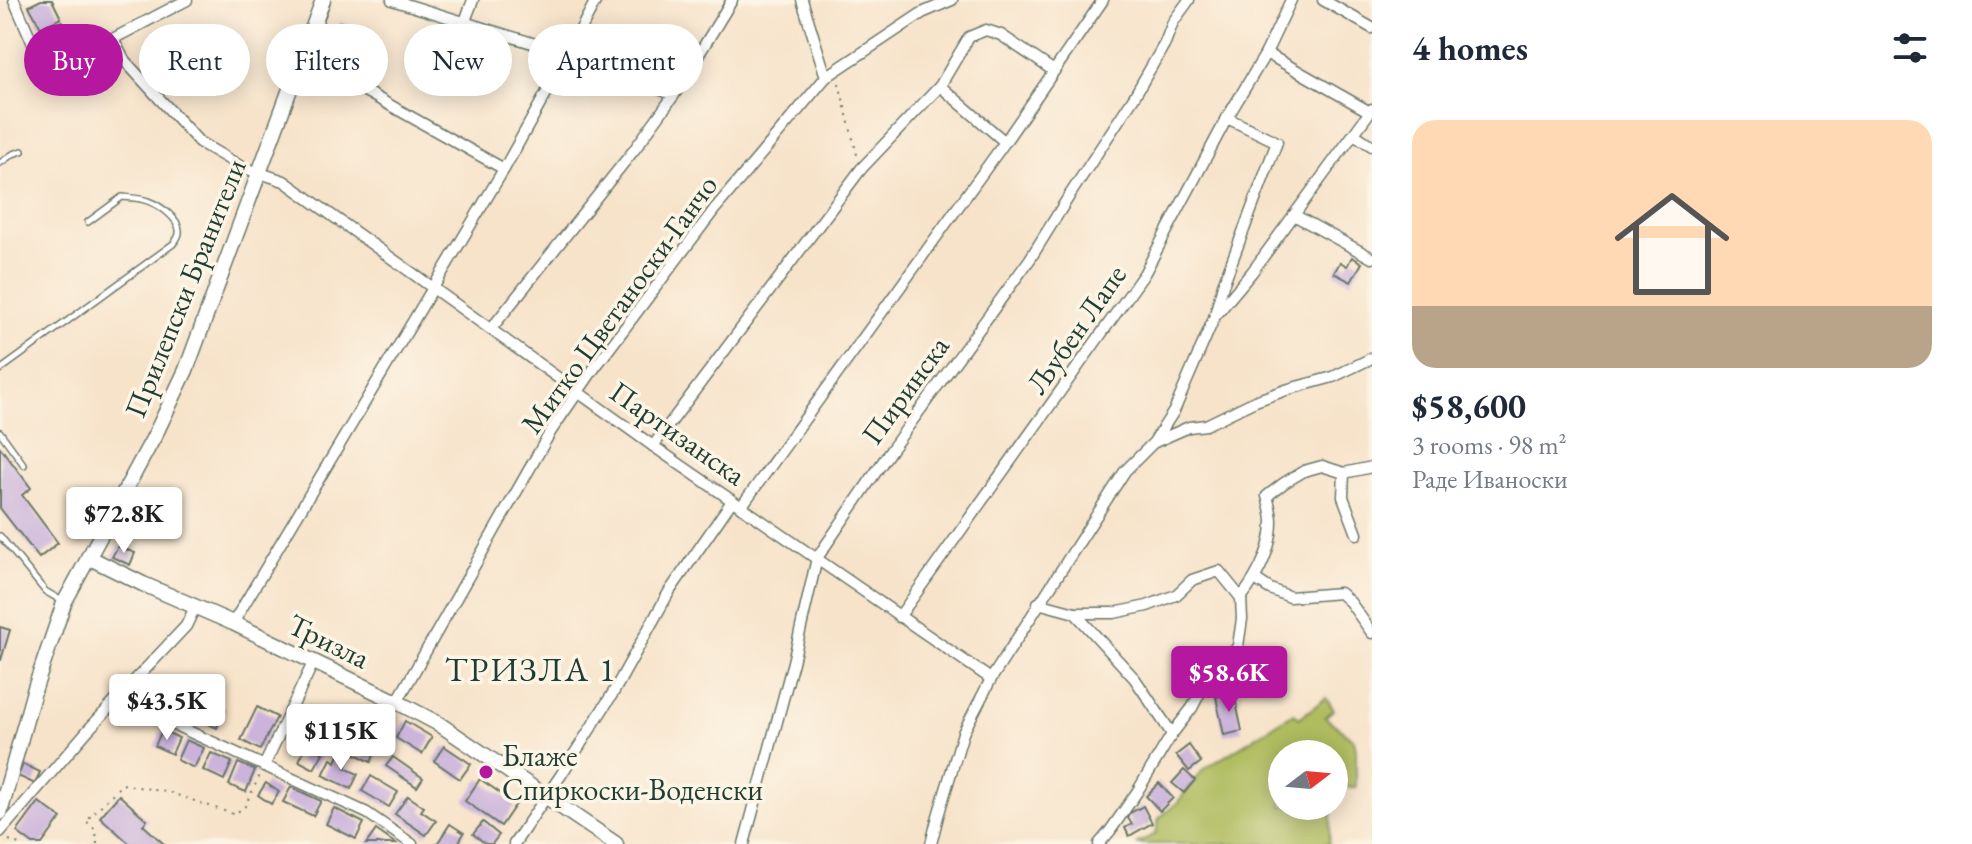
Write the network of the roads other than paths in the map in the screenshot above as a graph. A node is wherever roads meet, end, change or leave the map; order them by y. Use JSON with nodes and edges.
{"nodes":[{"id":1,"x":14,"y":0,"type":"edge"},
{"id":2,"x":187,"y":0,"type":"edge"},
{"id":3,"x":323,"y":0,"type":"edge"},
{"id":4,"x":392,"y":0,"type":"edge"},
{"id":5,"x":473,"y":0,"type":"edge"},
{"id":6,"x":596,"y":0,"type":"edge"},
{"id":7,"x":732,"y":0,"type":"edge"},
{"id":8,"x":802,"y":0,"type":"edge"},
{"id":9,"x":952,"y":0,"type":"edge"},
{"id":10,"x":1103,"y":0,"type":"edge"},
{"id":11,"x":1189,"y":0,"type":"edge"},
{"id":12,"x":1291,"y":0,"type":"edge"},
{"id":13,"x":1323,"y":0,"type":"edge"},
{"id":14,"x":465,"y":21,"type":"junction"},
{"id":15,"x":24,"y":24,"type":"edge"},
{"id":16,"x":314,"y":24,"type":"edge"},
{"id":17,"x":584,"y":24,"type":"edge"},
{"id":18,"x":1372,"y":28,"type":"edge"},
{"id":19,"x":123,"y":34,"type":"edge"},
{"id":20,"x":528,"y":41,"type":"edge"},
{"id":21,"x":703,"y":48,"type":"edge"},
{"id":22,"x":1266,"y":53,"type":"junction"},
{"id":23,"x":123,"y":57,"type":"edge"},
{"id":24,"x":1054,"y":71,"type":"junction"},
{"id":25,"x":831,"y":74,"type":"junction"},
{"id":26,"x":940,"y":86,"type":"junction"},
{"id":27,"x":287,"y":96,"type":"edge"},
{"id":28,"x":374,"y":96,"type":"edge"},
{"id":29,"x":545,"y":96,"type":"edge"},
{"id":30,"x":673,"y":96,"type":"edge"},
{"id":31,"x":1371,"y":110,"type":"edge"},
{"id":32,"x":1227,"y":118,"type":"junction"},
{"id":33,"x":1354,"y":134,"type":"junction"},
{"id":34,"x":1005,"y":142,"type":"junction"},
{"id":35,"x":1372,"y":146,"type":"edge"},
{"id":36,"x":22,"y":151,"type":"dead end"},
{"id":37,"x":0,"y":163,"type":"edge"},
{"id":38,"x":504,"y":169,"type":"junction"},
{"id":39,"x":259,"y":174,"type":"junction"},
{"id":40,"x":1294,"y":215,"type":"junction"},
{"id":41,"x":88,"y":222,"type":"dead end"},
{"id":42,"x":1372,"y":258,"type":"edge"},
{"id":43,"x":431,"y":288,"type":"junction"},
{"id":44,"x":1214,"y":318,"type":"junction"},
{"id":45,"x":491,"y":329,"type":"junction"},
{"id":46,"x":1372,"y":358,"type":"edge"},
{"id":47,"x":0,"y":370,"type":"edge"},
{"id":48,"x":577,"y":393,"type":"junction"},
{"id":49,"x":0,"y":432,"type":"edge"},
{"id":50,"x":1154,"y":442,"type":"junction"},
{"id":51,"x":653,"y":446,"type":"junction"},
{"id":52,"x":24,"y":465,"type":"dead end"},
{"id":53,"x":1372,"y":467,"type":"edge"},
{"id":54,"x":1344,"y":473,"type":"junction"},
{"id":55,"x":737,"y":504,"type":"junction"},
{"id":56,"x":1357,"y":534,"type":"dead end"},
{"id":57,"x":0,"y":536,"type":"edge"},
{"id":58,"x":88,"y":557,"type":"junction"},
{"id":59,"x":817,"y":558,"type":"junction"},
{"id":60,"x":1255,"y":579,"type":"junction"},
{"id":61,"x":1241,"y":598,"type":"junction"},
{"id":62,"x":64,"y":603,"type":"junction"},
{"id":63,"x":1038,"y":603,"type":"junction"},
{"id":64,"x":195,"y":607,"type":"junction"},
{"id":65,"x":1075,"y":613,"type":"junction"},
{"id":66,"x":899,"y":617,"type":"junction"},
{"id":67,"x":233,"y":623,"type":"junction"},
{"id":68,"x":1372,"y":633,"type":"edge"},
{"id":69,"x":313,"y":663,"type":"junction"},
{"id":70,"x":991,"y":679,"type":"junction"},
{"id":71,"x":397,"y":702,"type":"junction"},
{"id":72,"x":175,"y":725,"type":"dead end"},
{"id":73,"x":1172,"y":734,"type":"junction"},
{"id":74,"x":264,"y":766,"type":"junction"},
{"id":75,"x":547,"y":796,"type":"junction"},
{"id":76,"x":0,"y":813,"type":"edge"},
{"id":77,"x":0,"y":832,"type":"edge"},
{"id":78,"x":412,"y":844,"type":"edge"},
{"id":79,"x":514,"y":844,"type":"edge"},
{"id":80,"x":616,"y":844,"type":"edge"},
{"id":81,"x":744,"y":844,"type":"edge"},
{"id":82,"x":931,"y":844,"type":"edge"},
{"id":83,"x":1099,"y":844,"type":"edge"}],
"edges":[{"from":1,"to":15,"type":"street"},
{"from":2,"to":19,"type":"street"},
{"from":3,"to":16,"type":"street","name":"Прилепски Бранители"},
{"from":4,"to":14,"type":"street"},
{"from":5,"to":14,"type":"street"},
{"from":6,"to":17,"type":"street"},
{"from":7,"to":21,"type":"street"},
{"from":8,"to":25,"type":"street"},
{"from":9,"to":25,"type":"street","name":"Митко Цветаноски-Ганчо"},
{"from":10,"to":24,"type":"street"},
{"from":11,"to":59,"type":"street","name":"Пиринска"},
{"from":12,"to":22,"type":"street","name":"Љубен Лапе"},
{"from":13,"to":18,"type":"street"},
{"from":14,"to":20,"type":"street"},
{"from":22,"to":31,"type":"street"},
{"from":22,"to":32,"type":"street","name":"Љубен Лапе"},
{"from":23,"to":39,"type":"street","name":"Партизанска"},
{"from":24,"to":26,"type":"street"},
{"from":24,"to":34,"type":"street"},
{"from":25,"to":48,"type":"street","name":"Митко Цветаноски-Ганчо"},
{"from":26,"to":34,"type":"street"},
{"from":26,"to":51,"type":"street"},
{"from":27,"to":39,"type":"street","name":"Прилепски Бранители"},
{"from":28,"to":38,"type":"street"},
{"from":29,"to":38,"type":"street"},
{"from":30,"to":45,"type":"street"},
{"from":31,"to":33,"type":"street"},
{"from":32,"to":44,"type":"street"},
{"from":32,"to":66,"type":"street","name":"Љубен Лапе"},
{"from":33,"to":35,"type":"street"},
{"from":33,"to":40,"type":"street"},
{"from":34,"to":55,"type":"street"},
{"from":36,"to":37,"type":"lane"},
{"from":38,"to":43,"type":"street"},
{"from":39,"to":43,"type":"street","name":"Партизанска"},
{"from":39,"to":58,"type":"street","name":"Прилепски Бранители"},
{"from":40,"to":42,"type":"street"},
{"from":40,"to":44,"type":"street"},
{"from":41,"to":47,"type":"lane"},
{"from":43,"to":45,"type":"street","name":"Партизанска"},
{"from":43,"to":67,"type":"street"},
{"from":44,"to":50,"type":"street"},
{"from":45,"to":48,"type":"street","name":"Партизанска"},
{"from":46,"to":50,"type":"street"},
{"from":48,"to":51,"type":"street","name":"Партизанска"},
{"from":48,"to":71,"type":"street","name":"Митко Цветаноски-Ганчо"},
{"from":49,"to":52,"type":"lane"},
{"from":50,"to":63,"type":"street"},
{"from":51,"to":55,"type":"street","name":"Партизанска"},
{"from":53,"to":54,"type":"street"},
{"from":54,"to":56,"type":"street"},
{"from":54,"to":60,"type":"street"},
{"from":55,"to":59,"type":"street","name":"Партизанска"},
{"from":55,"to":75,"type":"street"},
{"from":57,"to":62,"type":"lane"},
{"from":58,"to":62,"type":"street","name":"Прилепски Бранители"},
{"from":58,"to":64,"type":"street","name":"Тризла"},
{"from":59,"to":66,"type":"street","name":"Партизанска"},
{"from":59,"to":81,"type":"street","name":"Пиринска"},
{"from":60,"to":61,"type":"street"},
{"from":60,"to":68,"type":"street"},
{"from":61,"to":65,"type":"street"},
{"from":61,"to":73,"type":"street"},
{"from":62,"to":76,"type":"street","name":"Прилепски Бранители"},
{"from":63,"to":65,"type":"street"},
{"from":63,"to":70,"type":"street"},
{"from":64,"to":67,"type":"street","name":"Тризла"},
{"from":64,"to":77,"type":"street"},
{"from":65,"to":73,"type":"street"},
{"from":66,"to":70,"type":"street","name":"Партизанска"},
{"from":67,"to":69,"type":"street","name":"Тризла"},
{"from":69,"to":71,"type":"street","name":"Тризла"},
{"from":69,"to":74,"type":"street"},
{"from":70,"to":82,"type":"street"},
{"from":71,"to":75,"type":"street","name":"Тризла"},
{"from":72,"to":74,"type":"street"},
{"from":73,"to":83,"type":"street"},
{"from":74,"to":78,"type":"street"},
{"from":75,"to":79,"type":"street"},
{"from":75,"to":80,"type":"street","name":"Тризла"}]}
